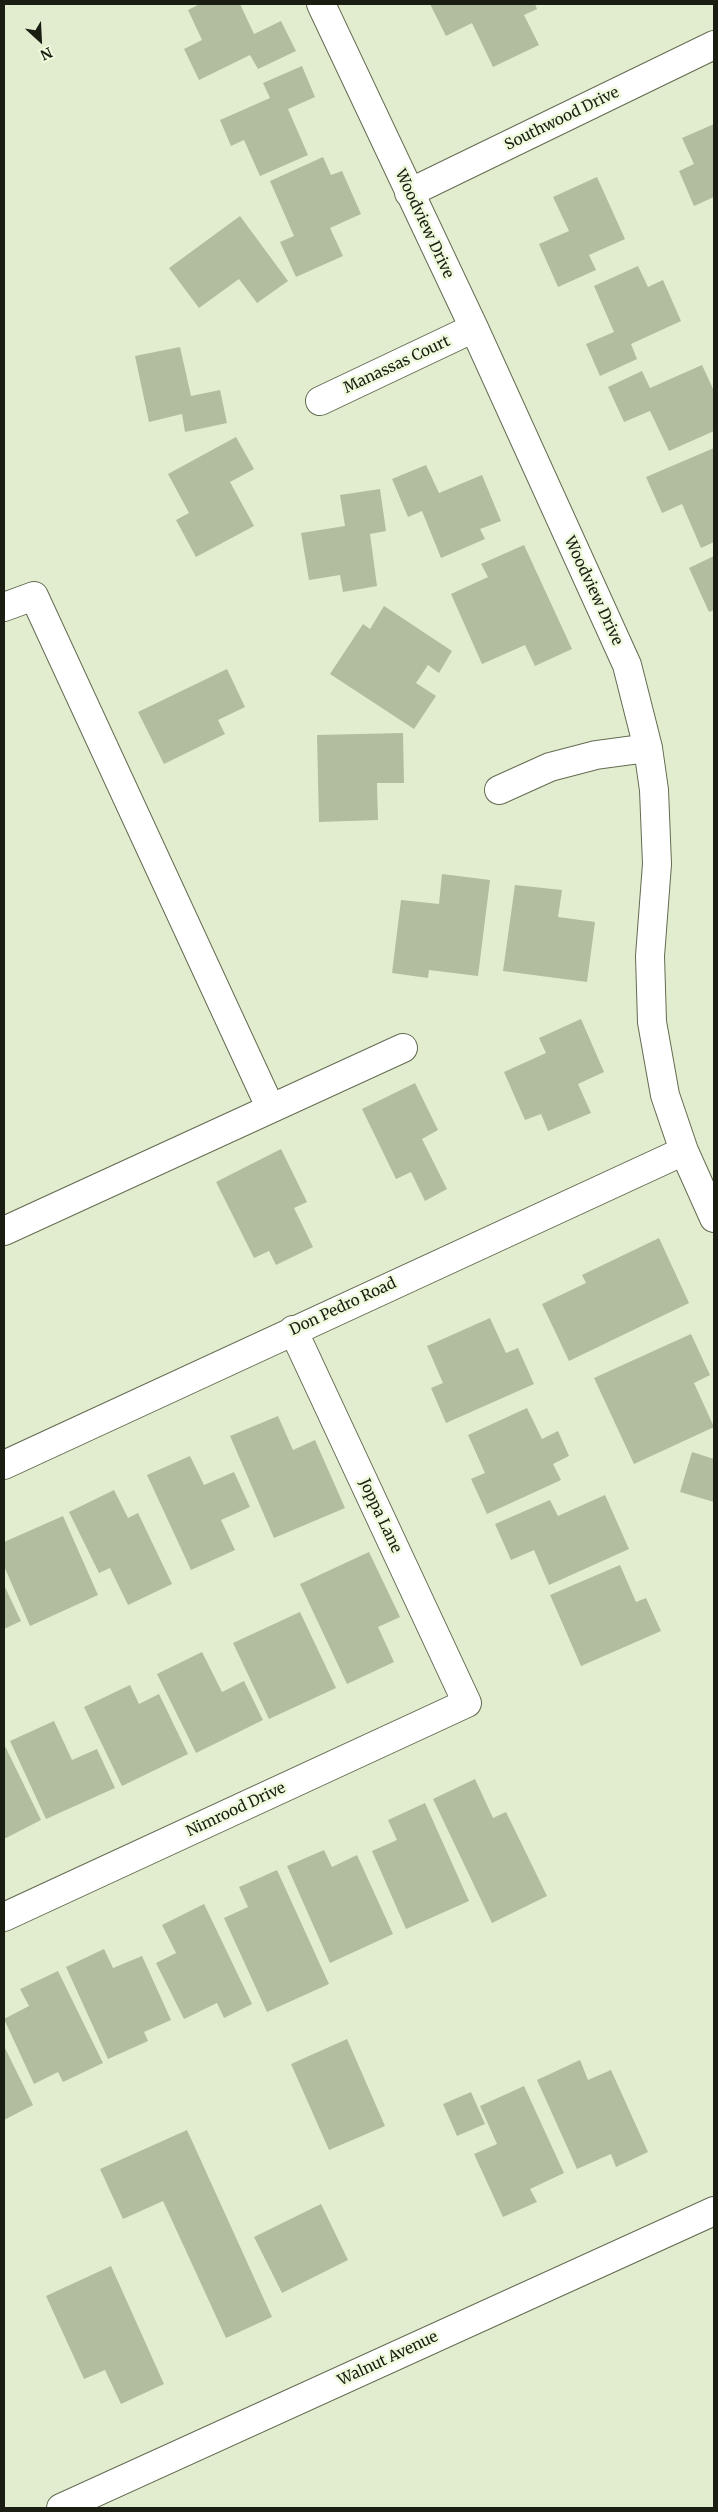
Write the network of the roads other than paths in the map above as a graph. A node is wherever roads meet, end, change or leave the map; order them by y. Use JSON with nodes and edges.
{"nodes":[{"id":1,"x":321,"y":4,"type":"edge"},
{"id":2,"x":714,"y":45,"type":"edge"},
{"id":3,"x":409,"y":193,"type":"junction"},
{"id":4,"x":474,"y":328,"type":"junction"},
{"id":5,"x":320,"y":401,"type":"dead end"},
{"id":6,"x":4,"y":607,"type":"edge"},
{"id":7,"x":648,"y":748,"type":"junction"},
{"id":8,"x":499,"y":790,"type":"dead end"},
{"id":9,"x":403,"y":1048,"type":"dead end"},
{"id":10,"x":270,"y":1108,"type":"junction"},
{"id":11,"x":684,"y":1151,"type":"junction"},
{"id":12,"x":714,"y":1218,"type":"edge"},
{"id":13,"x":4,"y":1230,"type":"edge"},
{"id":14,"x":293,"y":1330,"type":"junction"},
{"id":15,"x":4,"y":1465,"type":"edge"},
{"id":16,"x":467,"y":1702,"type":"joint"},
{"id":17,"x":4,"y":1918,"type":"edge"},
{"id":18,"x":714,"y":2210,"type":"edge"},
{"id":19,"x":61,"y":2508,"type":"edge"}],
"edges":[{"from":1,"to":3,"type":"street","name":"Woodview Drive"},
{"from":2,"to":3,"type":"street","name":"Southwood Drive"},
{"from":3,"to":4,"type":"street","name":"Woodview Drive"},
{"from":4,"to":5,"type":"street","name":"Manassas Court"},
{"from":4,"to":7,"type":"street","name":"Woodview Drive"},
{"from":6,"to":10,"type":"street"},
{"from":7,"to":8,"type":"street"},
{"from":7,"to":11,"type":"street","name":"Woodview Drive"},
{"from":9,"to":10,"type":"street"},
{"from":10,"to":13,"type":"street"},
{"from":11,"to":12,"type":"street","name":"Woodview Drive"},
{"from":11,"to":14,"type":"street","name":"Don Pedro Road"},
{"from":14,"to":15,"type":"street","name":"Don Pedro Road"},
{"from":14,"to":16,"type":"street","name":"Joppa Lane"},
{"from":16,"to":17,"type":"street","name":"Nimrood Drive"},
{"from":18,"to":19,"type":"street","name":"Walnut Avenue"}]}
